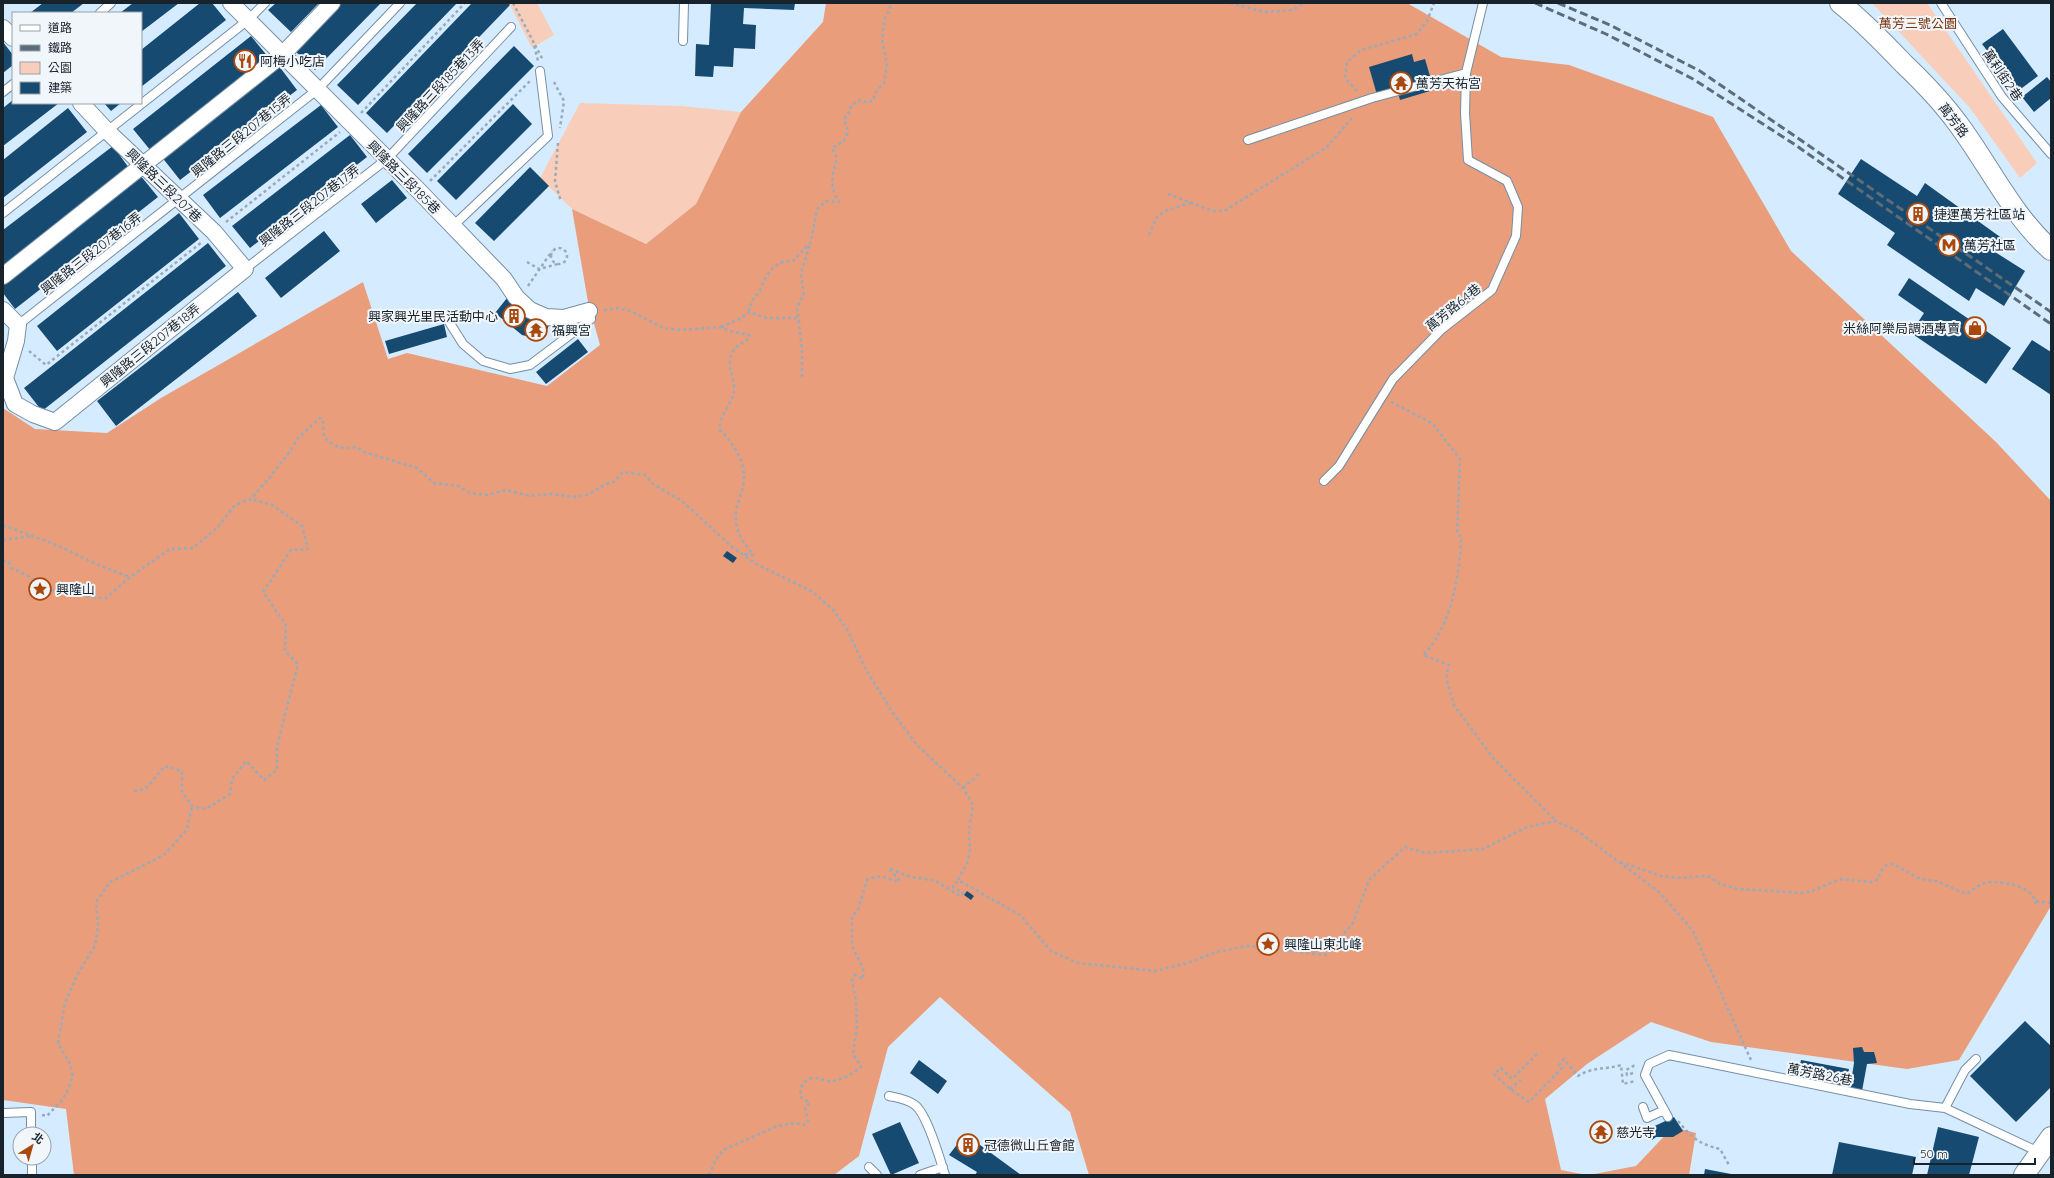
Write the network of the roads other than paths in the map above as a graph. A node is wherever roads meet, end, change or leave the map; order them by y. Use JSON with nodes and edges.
{"nodes":[{"id":1,"x":111,"y":3,"type":"edge"},
{"id":2,"x":231,"y":3,"type":"edge"},
{"id":3,"x":265,"y":3,"type":"edge"},
{"id":4,"x":332,"y":3,"type":"edge"},
{"id":5,"x":400,"y":3,"type":"edge"},
{"id":6,"x":684,"y":3,"type":"edge"},
{"id":7,"x":1483,"y":3,"type":"edge"},
{"id":8,"x":1840,"y":3,"type":"edge"},
{"id":9,"x":1941,"y":3,"type":"edge"},
{"id":10,"x":101,"y":12,"type":"edge"},
{"id":11,"x":248,"y":20,"type":"junction"},
{"id":12,"x":511,"y":27,"type":"dead end"},
{"id":13,"x":3,"y":28,"type":"edge"},
{"id":14,"x":12,"y":37,"type":"edge"},
{"id":15,"x":683,"y":42,"type":"dead end"},
{"id":16,"x":283,"y":54,"type":"junction"},
{"id":17,"x":540,"y":70,"type":"road end"},
{"id":18,"x":1466,"y":73,"type":"junction"},
{"id":19,"x":12,"y":85,"type":"edge"},
{"id":20,"x":318,"y":89,"type":"junction"},
{"id":21,"x":3,"y":92,"type":"edge"},
{"id":22,"x":142,"y":103,"type":"edge"},
{"id":23,"x":82,"y":104,"type":"edge"},
{"id":24,"x":141,"y":104,"type":"edge"},
{"id":25,"x":107,"y":131,"type":"junction"},
{"id":26,"x":1248,"y":140,"type":"dead end"},
{"id":27,"x":2051,"y":154,"type":"edge"},
{"id":28,"x":387,"y":159,"type":"junction"},
{"id":29,"x":143,"y":164,"type":"junction"},
{"id":30,"x":179,"y":199,"type":"junction"},
{"id":31,"x":3,"y":213,"type":"edge"},
{"id":32,"x":453,"y":226,"type":"junction"},
{"id":33,"x":2051,"y":250,"type":"edge"},
{"id":34,"x":245,"y":269,"type":"junction"},
{"id":35,"x":3,"y":276,"type":"edge"},
{"id":36,"x":3,"y":310,"type":"edge"},
{"id":37,"x":589,"y":311,"type":"joint"},
{"id":38,"x":446,"y":317,"type":"dead end"},
{"id":39,"x":17,"y":333,"type":"junction"},
{"id":40,"x":1324,"y":481,"type":"dead end"},
{"id":41,"x":1976,"y":1059,"type":"dead end"},
{"id":42,"x":889,"y":1096,"type":"dead end"},
{"id":43,"x":1643,"y":1107,"type":"dead end"},
{"id":44,"x":1945,"y":1108,"type":"junction"},
{"id":45,"x":3,"y":1113,"type":"edge"},
{"id":46,"x":31,"y":1126,"type":"edge"},
{"id":47,"x":2045,"y":1144,"type":"edge"},
{"id":48,"x":870,"y":1166,"type":"dead end"},
{"id":49,"x":944,"y":1171,"type":"edge"},
{"id":50,"x":877,"y":1175,"type":"edge"},
{"id":51,"x":920,"y":1175,"type":"edge"},
{"id":52,"x":2024,"y":1175,"type":"edge"}],
"edges":[{"from":1,"to":10,"type":"lane"},
{"from":2,"to":11,"type":"street","name":"興隆路三段185巷"},
{"from":3,"to":11,"type":"lane"},
{"from":4,"to":16,"type":"street"},
{"from":5,"to":20,"type":"lane","name":"興隆路三段207巷15弄"},
{"from":6,"to":15,"type":"lane"},
{"from":7,"to":18,"type":"lane","name":"萬芳路64巷"},
{"from":8,"to":33,"type":"street","name":"萬芳路"},
{"from":9,"to":27,"type":"lane","name":"萬利街2巷"},
{"from":11,"to":16,"type":"street","name":"興隆路三段185巷"},
{"from":11,"to":22,"type":"lane"},
{"from":12,"to":28,"type":"lane","name":"興隆路三段185巷13弄"},
{"from":13,"to":14,"type":"street"},
{"from":16,"to":20,"type":"street","name":"興隆路三段185巷"},
{"from":16,"to":29,"type":"street"},
{"from":17,"to":32,"type":"lane"},
{"from":18,"to":26,"type":"lane"},
{"from":18,"to":40,"type":"lane","name":"萬芳路64巷"},
{"from":19,"to":21,"type":"lane"},
{"from":20,"to":28,"type":"street","name":"興隆路三段185巷"},
{"from":20,"to":30,"type":"lane","name":"興隆路三段207巷15弄"},
{"from":23,"to":25,"type":"street","name":"興隆路三段207巷"},
{"from":24,"to":25,"type":"lane"},
{"from":25,"to":29,"type":"street","name":"興隆路三段207巷"},
{"from":25,"to":31,"type":"lane"},
{"from":28,"to":32,"type":"street","name":"興隆路三段185巷"},
{"from":28,"to":34,"type":"lane","name":"興隆路三段207巷17弄"},
{"from":29,"to":30,"type":"street","name":"興隆路三段207巷"},
{"from":29,"to":35,"type":"street"},
{"from":30,"to":34,"type":"street","name":"興隆路三段207巷"},
{"from":30,"to":39,"type":"lane","name":"興隆路三段207巷16弄"},
{"from":32,"to":37,"type":"street","name":"興隆路三段185巷"},
{"from":34,"to":39,"type":"street","name":"興隆路三段207巷18弄"},
{"from":36,"to":39,"type":"street"},
{"from":37,"to":38,"type":"lane"},
{"from":41,"to":44,"type":"lane"},
{"from":42,"to":49,"type":"lane"},
{"from":43,"to":44,"type":"lane","name":"萬芳路26巷"},
{"from":44,"to":47,"type":"lane","name":"萬芳路26巷"},
{"from":45,"to":46,"type":"lane"},
{"from":47,"to":52,"type":"street"},
{"from":48,"to":50,"type":"lane"},
{"from":49,"to":51,"type":"lane"}]}
